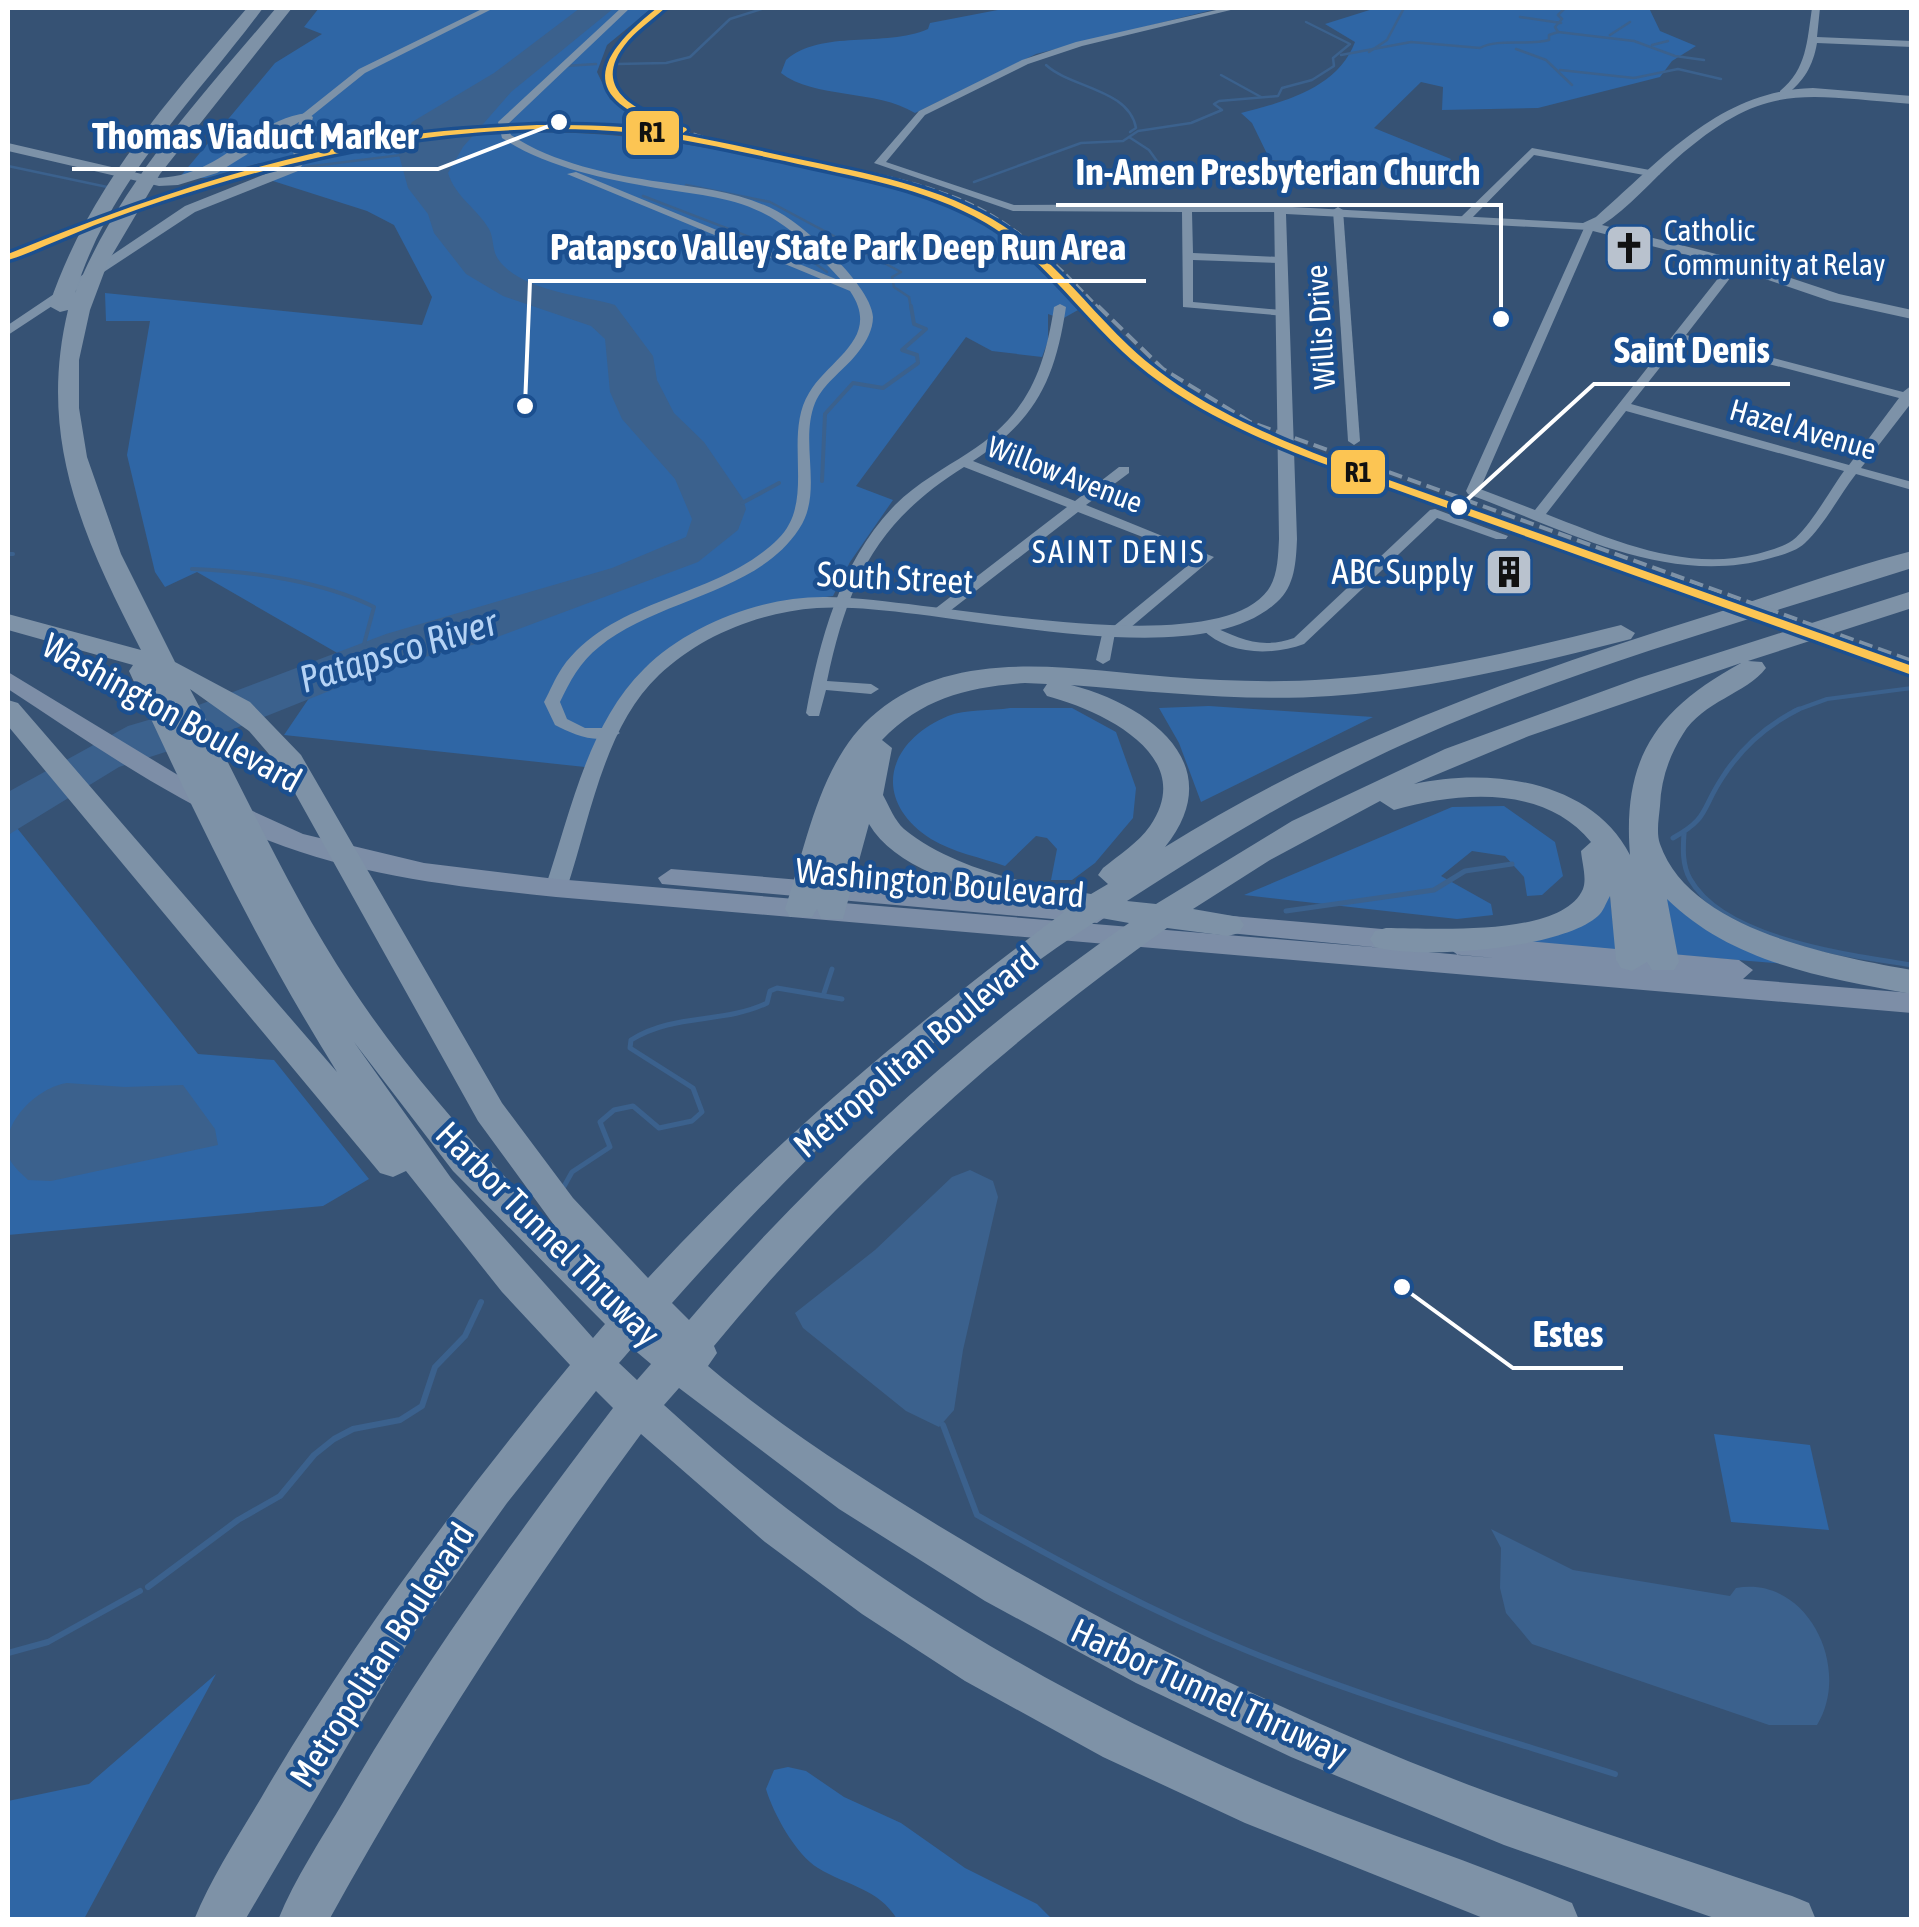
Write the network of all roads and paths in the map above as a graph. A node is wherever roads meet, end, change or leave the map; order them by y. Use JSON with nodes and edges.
{"nodes":[{"id":1,"x":255,"y":8,"type":"edge"},
{"id":2,"x":284,"y":8,"type":"edge"},
{"id":3,"x":490,"y":8,"type":"edge"},
{"id":4,"x":626,"y":8,"type":"edge"},
{"id":5,"x":1235,"y":8,"type":"edge"},
{"id":6,"x":1816,"y":8,"type":"edge"},
{"id":7,"x":1815,"y":40,"type":"junction"},
{"id":8,"x":1912,"y":44,"type":"edge"},
{"id":9,"x":1783,"y":94,"type":"junction"},
{"id":10,"x":1912,"y":100,"type":"edge"},
{"id":11,"x":305,"y":116,"type":"junction"},
{"id":12,"x":518,"y":144,"type":"junction"},
{"id":13,"x":8,"y":147,"type":"edge"},
{"id":14,"x":1655,"y":174,"type":"junction"},
{"id":15,"x":1188,"y":208,"type":"junction"},
{"id":16,"x":1279,"y":208,"type":"junction"},
{"id":17,"x":1338,"y":210,"type":"junction"},
{"id":18,"x":1466,"y":219,"type":"junction"},
{"id":19,"x":1590,"y":226,"type":"junction"},
{"id":20,"x":1186,"y":256,"type":"junction"},
{"id":21,"x":1280,"y":260,"type":"junction"},
{"id":22,"x":1735,"y":264,"type":"junction"},
{"id":23,"x":858,"y":294,"type":"junction"},
{"id":24,"x":1060,"y":307,"type":"dead end"},
{"id":25,"x":1281,"y":314,"type":"junction"},
{"id":26,"x":1912,"y":316,"type":"edge"},
{"id":27,"x":8,"y":331,"type":"edge"},
{"id":28,"x":1676,"y":336,"type":"junction"},
{"id":29,"x":62,"y":344,"type":"junction"},
{"id":30,"x":1910,"y":395,"type":"edge"},
{"id":31,"x":1623,"y":406,"type":"junction"},
{"id":32,"x":1354,"y":442,"type":"dead end"},
{"id":33,"x":960,"y":460,"type":"junction"},
{"id":34,"x":1124,"y":470,"type":"dead end"},
{"id":35,"x":1853,"y":470,"type":"junction"},
{"id":36,"x":1912,"y":486,"type":"edge"},
{"id":37,"x":1078,"y":508,"type":"junction"},
{"id":38,"x":1539,"y":514,"type":"junction"},
{"id":39,"x":1502,"y":536,"type":"dead end"},
{"id":40,"x":1912,"y":559,"type":"edge"},
{"id":41,"x":1912,"y":599,"type":"edge"},
{"id":42,"x":843,"y":602,"type":"junction"},
{"id":43,"x":941,"y":611,"type":"junction"},
{"id":44,"x":1889,"y":614,"type":"edge"},
{"id":45,"x":8,"y":622,"type":"edge"},
{"id":46,"x":1695,"y":622,"type":"junction"},
{"id":47,"x":1209,"y":629,"type":"junction"},
{"id":48,"x":1114,"y":630,"type":"junction"},
{"id":49,"x":1775,"y":652,"type":"junction"},
{"id":50,"x":1103,"y":660,"type":"dead end"},
{"id":51,"x":8,"y":664,"type":"edge"},
{"id":52,"x":8,"y":679,"type":"edge"},
{"id":53,"x":818,"y":685,"type":"junction"},
{"id":54,"x":871,"y":688,"type":"dead end"},
{"id":55,"x":8,"y":709,"type":"edge"},
{"id":56,"x":814,"y":713,"type":"dead end"},
{"id":57,"x":95,"y":725,"type":"junction"},
{"id":58,"x":612,"y":733,"type":"junction"},
{"id":59,"x":865,"y":782,"type":"junction"},
{"id":60,"x":1572,"y":813,"type":"junction"},
{"id":61,"x":1641,"y":837,"type":"junction"},
{"id":62,"x":245,"y":855,"type":"junction"},
{"id":63,"x":560,"y":878,"type":"junction"},
{"id":64,"x":1116,"y":885,"type":"junction"},
{"id":65,"x":1199,"y":891,"type":"junction"},
{"id":66,"x":819,"y":900,"type":"junction"},
{"id":67,"x":1228,"y":925,"type":"junction"},
{"id":68,"x":1386,"y":939,"type":"junction"},
{"id":69,"x":1649,"y":972,"type":"junction"},
{"id":70,"x":1912,"y":985,"type":"edge"},
{"id":71,"x":1912,"y":1003,"type":"edge"},
{"id":72,"x":476,"y":1239,"type":"junction"},
{"id":73,"x":941,"y":1552,"type":"junction"},
{"id":74,"x":218,"y":1920,"type":"edge"},
{"id":75,"x":302,"y":1920,"type":"edge"},
{"id":76,"x":1555,"y":1920,"type":"edge"},
{"id":77,"x":1792,"y":1920,"type":"edge"}],
"edges":[{"from":1,"to":29,"type":"highway","name":"Harbor Tunnel Thruway"},
{"from":2,"to":29,"type":"highway","name":"Harbor Tunnel Thruway"},
{"from":3,"to":11,"type":"street"},
{"from":4,"to":12,"type":"street"},
{"from":5,"to":15,"type":"street"},
{"from":6,"to":7,"type":"street"},
{"from":7,"to":8,"type":"street"},
{"from":7,"to":9,"type":"street"},
{"from":9,"to":10,"type":"street"},
{"from":9,"to":14,"type":"street"},
{"from":11,"to":13,"type":"street"},
{"from":11,"to":27,"type":"street"},
{"from":12,"to":23,"type":"street"},
{"from":12,"to":23,"type":"street"},
{"from":14,"to":18,"type":"street"},
{"from":14,"to":19,"type":"street"},
{"from":15,"to":16,"type":"street"},
{"from":15,"to":20,"type":"street"},
{"from":16,"to":17,"type":"street"},
{"from":16,"to":21,"type":"street"},
{"from":17,"to":18,"type":"street"},
{"from":17,"to":32,"type":"street","name":"Willis Drive"},
{"from":18,"to":19,"type":"street"},
{"from":19,"to":22,"type":"street"},
{"from":19,"to":38,"type":"street"},
{"from":20,"to":21,"type":"street"},
{"from":20,"to":25,"type":"street"},
{"from":21,"to":25,"type":"street"},
{"from":22,"to":26,"type":"street"},
{"from":22,"to":28,"type":"street"},
{"from":23,"to":58,"type":"street"},
{"from":24,"to":33,"type":"street"},
{"from":25,"to":47,"type":"street"},
{"from":28,"to":30,"type":"street"},
{"from":28,"to":31,"type":"street"},
{"from":29,"to":62,"type":"highway","name":"Harbor Tunnel Thruway"},
{"from":30,"to":35,"type":"street"},
{"from":31,"to":35,"type":"street","name":"Hazel Avenue"},
{"from":31,"to":38,"type":"street"},
{"from":33,"to":37,"type":"street","name":"Willow Avenue"},
{"from":33,"to":42,"type":"street"},
{"from":34,"to":37,"type":"street"},
{"from":35,"to":36,"type":"street","name":"Hazel Avenue"},
{"from":35,"to":38,"type":"street"},
{"from":37,"to":43,"type":"street"},
{"from":37,"to":48,"type":"street","name":"Willow Avenue"},
{"from":39,"to":47,"type":"street"},
{"from":40,"to":46,"type":"highway","name":"Metropolitan Boulevard"},
{"from":41,"to":44,"type":"highway"},
{"from":42,"to":43,"type":"street","name":"South Street"},
{"from":42,"to":53,"type":"street"},
{"from":42,"to":58,"type":"street","name":"South Street"},
{"from":43,"to":48,"type":"street","name":"South Street"},
{"from":44,"to":49,"type":"highway"},
{"from":45,"to":73,"type":"highway"},
{"from":46,"to":64,"type":"highway","name":"Metropolitan Boulevard"},
{"from":46,"to":66,"type":"highway"},
{"from":47,"to":48,"type":"street","name":"South Street"},
{"from":48,"to":50,"type":"street"},
{"from":49,"to":61,"type":"highway"},
{"from":49,"to":65,"type":"highway","name":"Metropolitan Boulevard"},
{"from":51,"to":57,"type":"main road","name":"Washington Boulevard"},
{"from":52,"to":57,"type":"main road","name":"Washington Boulevard"},
{"from":53,"to":54,"type":"street"},
{"from":53,"to":56,"type":"street"},
{"from":55,"to":72,"type":"highway"},
{"from":57,"to":63,"type":"main road","name":"Washington Boulevard"},
{"from":58,"to":63,"type":"street","name":"South Street"},
{"from":59,"to":64,"type":"highway"},
{"from":59,"to":66,"type":"highway"},
{"from":59,"to":67,"type":"highway"},
{"from":60,"to":65,"type":"highway"},
{"from":60,"to":68,"type":"highway"},
{"from":60,"to":69,"type":"highway"},
{"from":61,"to":69,"type":"highway"},
{"from":61,"to":70,"type":"highway"},
{"from":62,"to":72,"type":"highway","name":"Harbor Tunnel Thruway"},
{"from":62,"to":73,"type":"highway","name":"Harbor Tunnel Thruway"},
{"from":63,"to":66,"type":"main road","name":"Washington Boulevard"},
{"from":64,"to":74,"type":"highway","name":"Metropolitan Boulevard"},
{"from":65,"to":75,"type":"highway","name":"Metropolitan Boulevard"},
{"from":66,"to":67,"type":"main road","name":"Washington Boulevard"},
{"from":66,"to":69,"type":"main road","name":"Washington Boulevard"},
{"from":67,"to":68,"type":"main road","name":"Washington Boulevard"},
{"from":68,"to":69,"type":"main road","name":"Washington Boulevard"},
{"from":69,"to":70,"type":"main road","name":"Washington Boulevard"},
{"from":69,"to":71,"type":"main road","name":"Washington Boulevard"},
{"from":72,"to":76,"type":"highway","name":"Harbor Tunnel Thruway"},
{"from":73,"to":77,"type":"highway","name":"Harbor Tunnel Thruway"}]}
